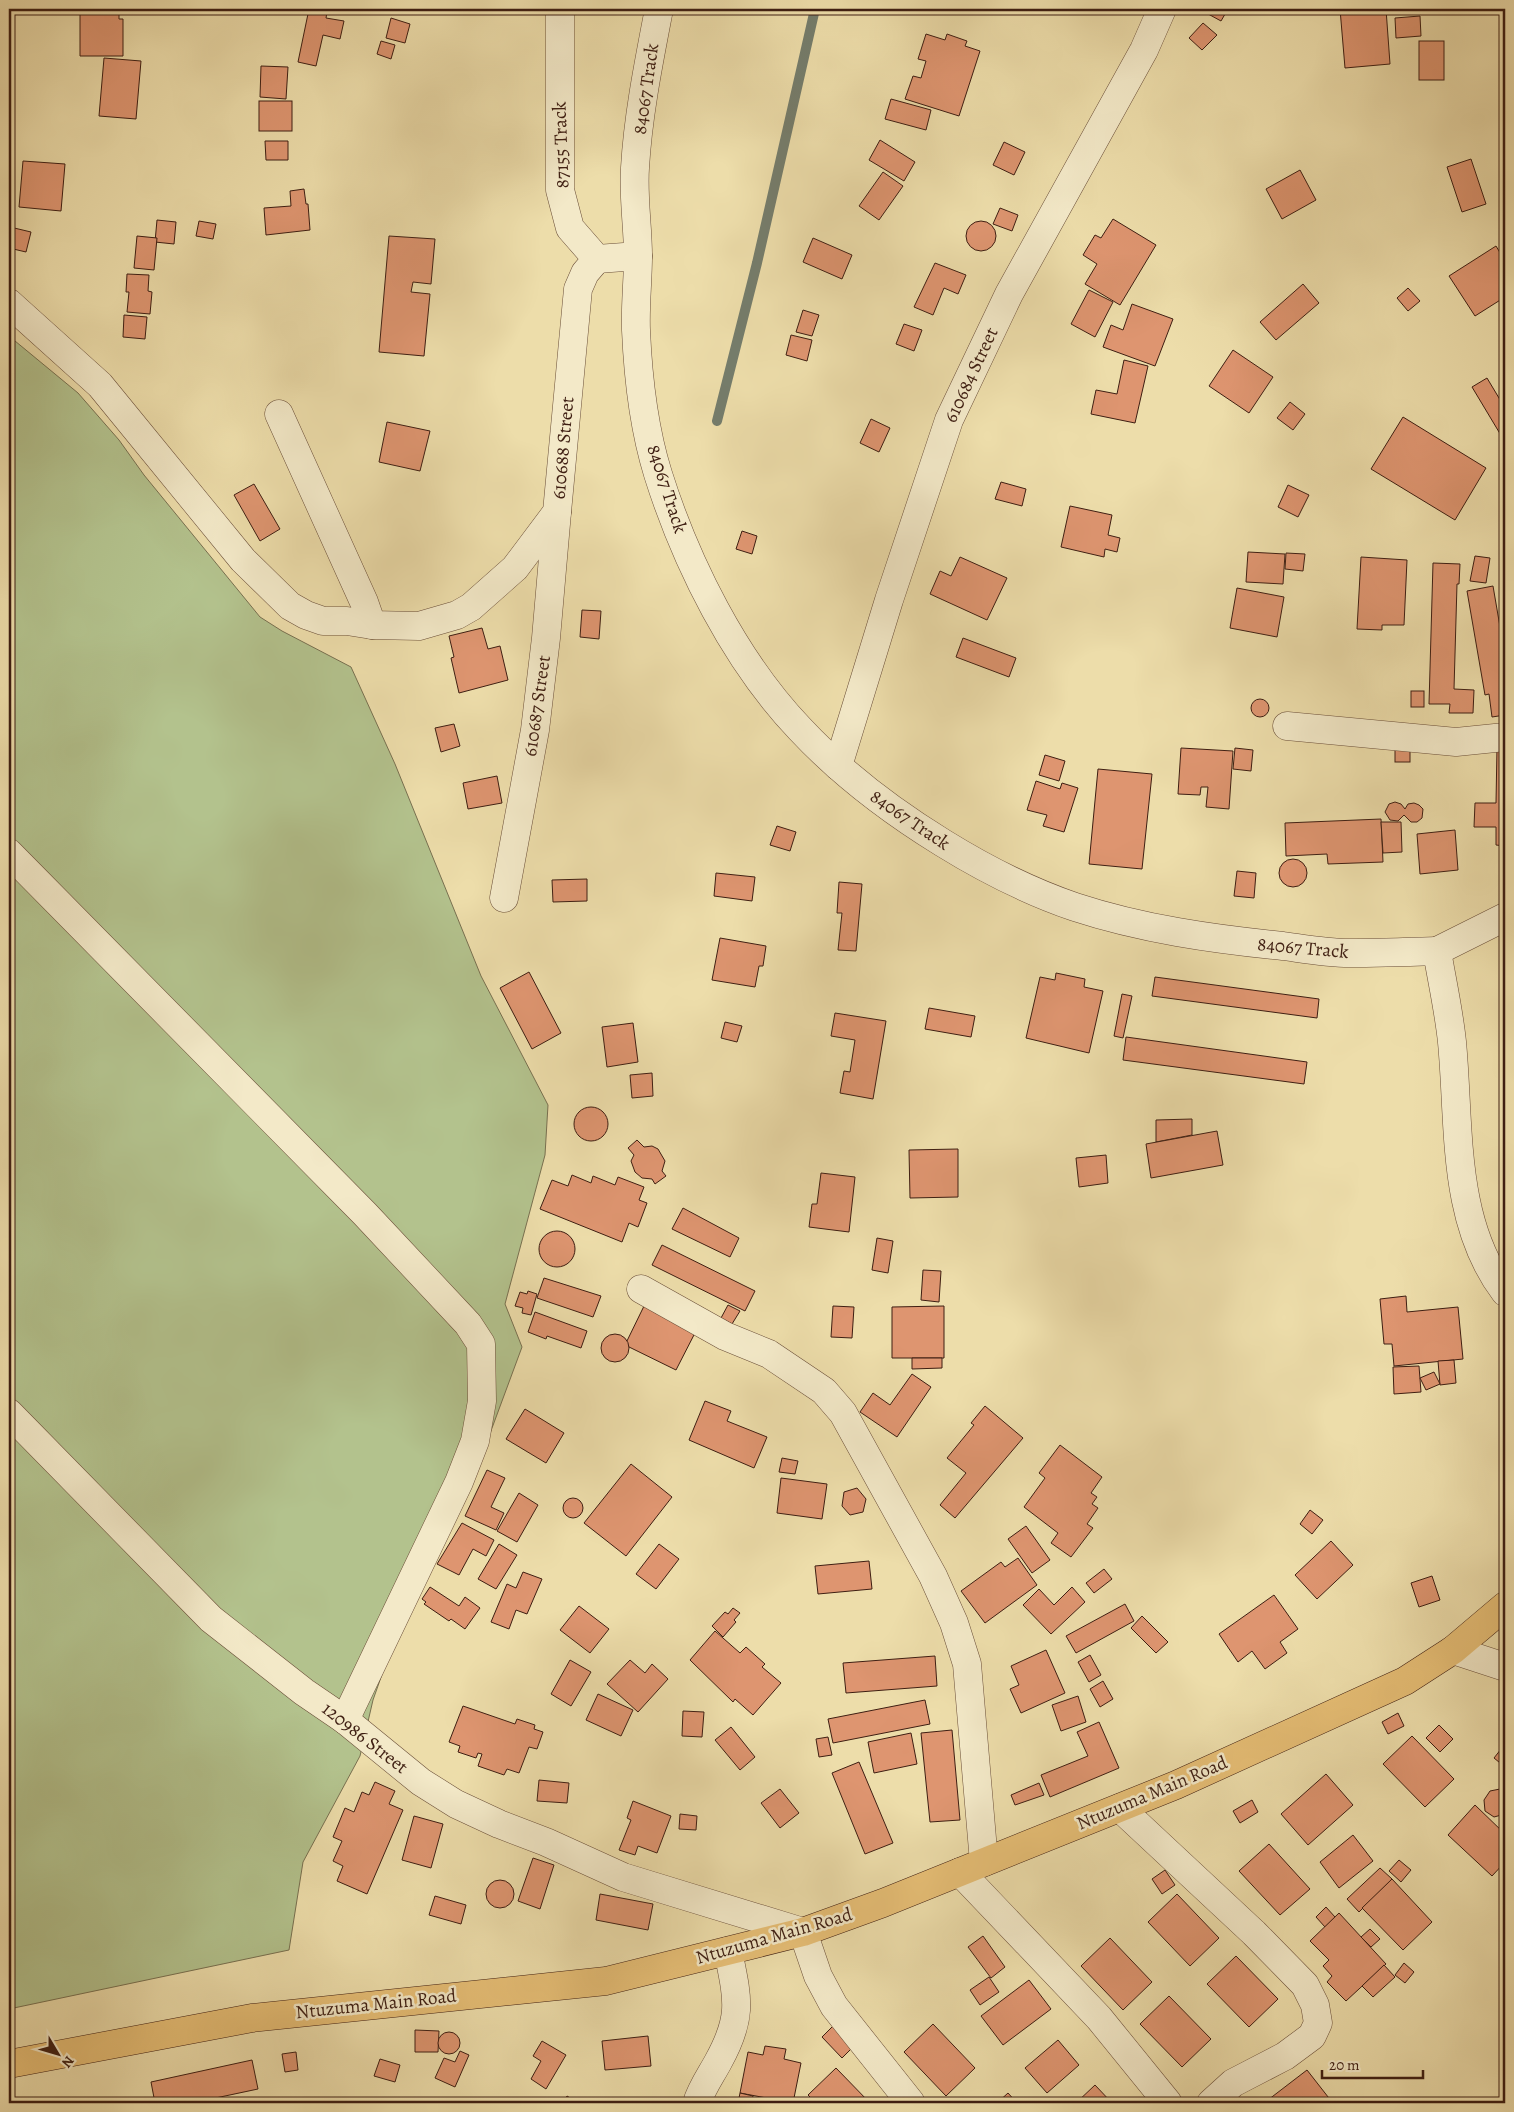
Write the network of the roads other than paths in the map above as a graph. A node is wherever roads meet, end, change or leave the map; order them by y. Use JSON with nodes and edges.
{"nodes":[{"id":1,"x":560,"y":9,"type":"edge"},
{"id":2,"x":659,"y":9,"type":"edge"},
{"id":3,"x":1162,"y":9,"type":"edge"},
{"id":4,"x":638,"y":256,"type":"junction"},
{"id":5,"x":597,"y":259,"type":"junction"},
{"id":6,"x":9,"y":303,"type":"edge"},
{"id":7,"x":279,"y":414,"type":"dead end"},
{"id":8,"x":557,"y":512,"type":"junction"},
{"id":9,"x":372,"y":625,"type":"junction"},
{"id":10,"x":1287,"y":726,"type":"dead end"},
{"id":11,"x":1505,"y":737,"type":"edge"},
{"id":12,"x":838,"y":766,"type":"junction"},
{"id":13,"x":9,"y":853,"type":"edge"},
{"id":14,"x":504,"y":898,"type":"dead end"},
{"id":15,"x":1505,"y":917,"type":"edge"},
{"id":16,"x":1437,"y":951,"type":"junction"},
{"id":17,"x":641,"y":1289,"type":"dead end"},
{"id":18,"x":1505,"y":1292,"type":"edge"},
{"id":19,"x":9,"y":1413,"type":"edge"},
{"id":20,"x":1505,"y":1606,"type":"edge"},
{"id":21,"x":1453,"y":1650,"type":"junction"},
{"id":22,"x":1505,"y":1667,"type":"edge"},
{"id":23,"x":345,"y":1720,"type":"junction"},
{"id":24,"x":1120,"y":1808,"type":"junction"},
{"id":25,"x":972,"y":1867,"type":"junction"},
{"id":26,"x":803,"y":1932,"type":"junction"},
{"id":27,"x":728,"y":1951,"type":"junction"},
{"id":28,"x":9,"y":2064,"type":"edge"},
{"id":29,"x":697,"y":2103,"type":"edge"},
{"id":30,"x":911,"y":2103,"type":"edge"},
{"id":31,"x":1168,"y":2103,"type":"edge"},
{"id":32,"x":1211,"y":2103,"type":"edge"}],
"edges":[{"from":1,"to":5,"type":"street","name":"87155 Track"},
{"from":2,"to":4,"type":"street","name":"84067 Track"},
{"from":3,"to":12,"type":"street","name":"610684 Street"},
{"from":4,"to":5,"type":"street"},
{"from":4,"to":12,"type":"street","name":"84067 Track"},
{"from":5,"to":8,"type":"street","name":"610688 Street"},
{"from":6,"to":9,"type":"street","name":"610688 Street"},
{"from":7,"to":9,"type":"street"},
{"from":8,"to":9,"type":"street","name":"610688 Street"},
{"from":8,"to":14,"type":"street","name":"610687 Street"},
{"from":10,"to":11,"type":"street"},
{"from":12,"to":16,"type":"street","name":"84067 Track"},
{"from":13,"to":23,"type":"street"},
{"from":15,"to":16,"type":"street"},
{"from":16,"to":18,"type":"street"},
{"from":17,"to":25,"type":"street"},
{"from":19,"to":23,"type":"street","name":"120986 Street"},
{"from":20,"to":21,"type":"main road","name":"Ntuzuma Main Road"},
{"from":21,"to":22,"type":"street"},
{"from":21,"to":24,"type":"main road","name":"Ntuzuma Main Road"},
{"from":23,"to":26,"type":"street","name":"120986 Street"},
{"from":24,"to":25,"type":"main road","name":"Ntuzuma Main Road"},
{"from":24,"to":32,"type":"street"},
{"from":25,"to":26,"type":"main road","name":"Ntuzuma Main Road"},
{"from":25,"to":31,"type":"street"},
{"from":26,"to":27,"type":"main road","name":"Ntuzuma Main Road"},
{"from":26,"to":30,"type":"street"},
{"from":27,"to":28,"type":"main road","name":"Ntuzuma Main Road"},
{"from":27,"to":29,"type":"street"}]}
